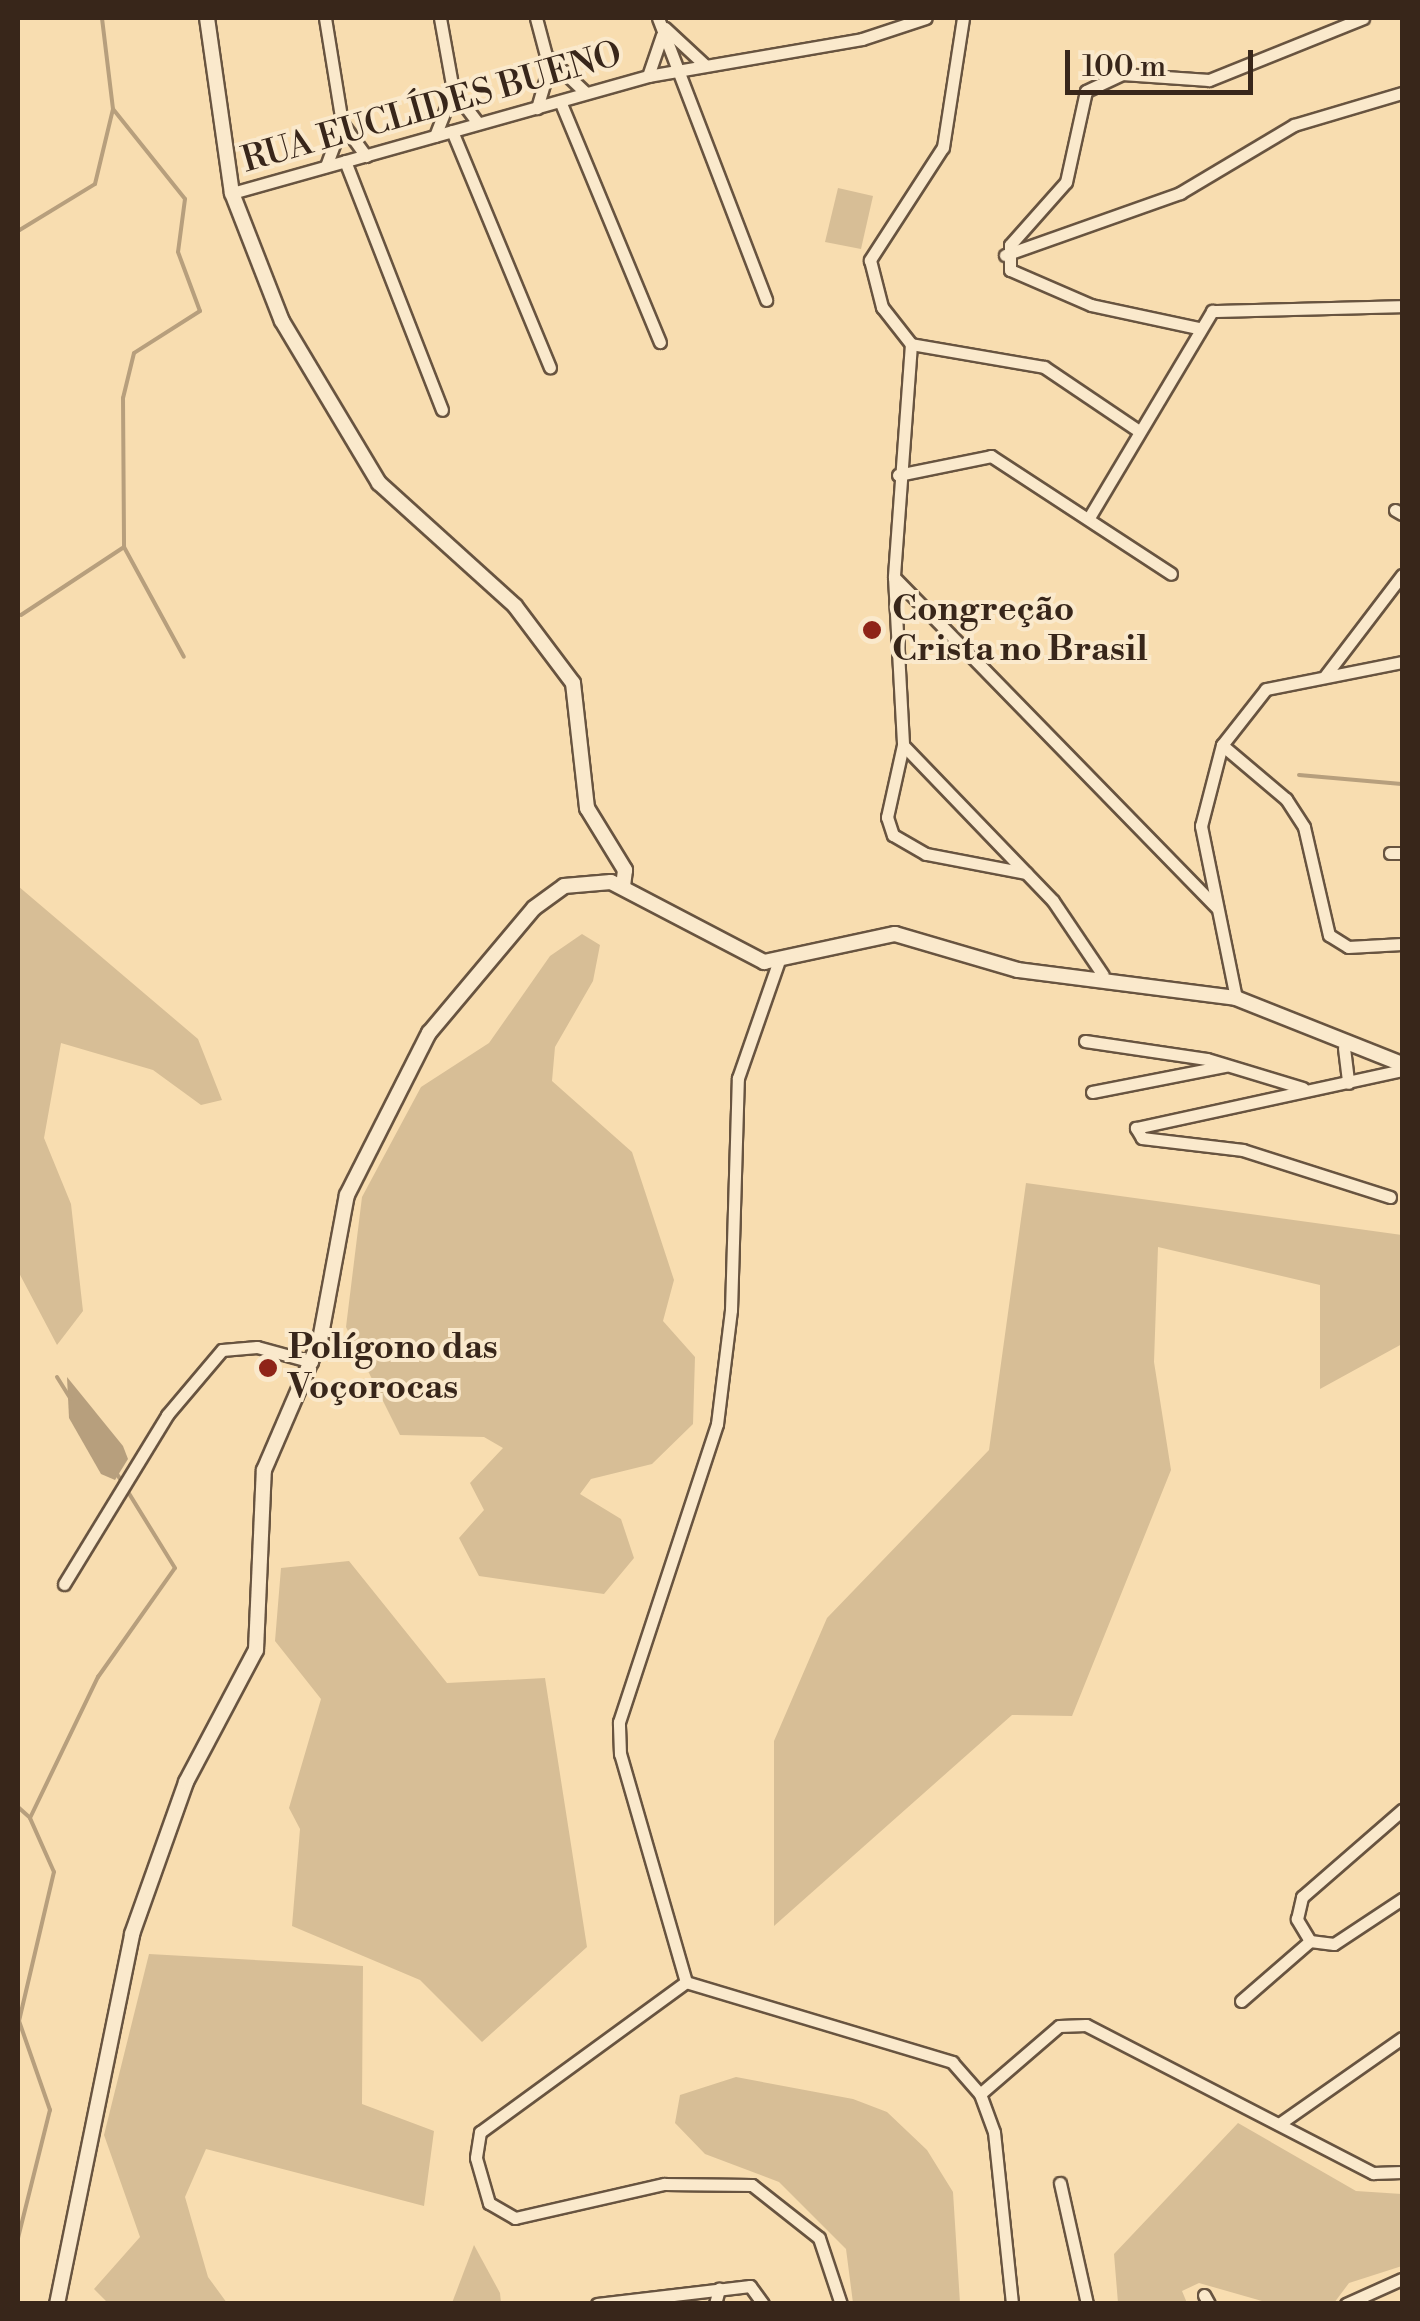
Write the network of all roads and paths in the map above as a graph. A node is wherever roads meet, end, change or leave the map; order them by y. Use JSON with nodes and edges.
{"nodes":[{"id":1,"x":207,"y":18,"type":"edge"},
{"id":2,"x":325,"y":18,"type":"edge"},
{"id":3,"x":440,"y":18,"type":"edge"},
{"id":4,"x":536,"y":18,"type":"edge"},
{"id":5,"x":926,"y":18,"type":"edge"},
{"id":6,"x":964,"y":18,"type":"edge"},
{"id":7,"x":1364,"y":18,"type":"edge"},
{"id":8,"x":660,"y":22,"type":"edge"},
{"id":9,"x":548,"y":57,"type":"junction"},
{"id":10,"x":705,"y":65,"type":"junction"},
{"id":11,"x":678,"y":68,"type":"junction"},
{"id":12,"x":648,"y":76,"type":"junction"},
{"id":13,"x":454,"y":90,"type":"junction"},
{"id":14,"x":1402,"y":93,"type":"edge"},
{"id":15,"x":586,"y":94,"type":"junction"},
{"id":16,"x":560,"y":100,"type":"junction"},
{"id":17,"x":537,"y":108,"type":"junction"},
{"id":18,"x":342,"y":123,"type":"junction"},
{"id":19,"x":478,"y":123,"type":"junction"},
{"id":20,"x":452,"y":131,"type":"junction"},
{"id":21,"x":435,"y":136,"type":"junction"},
{"id":22,"x":366,"y":156,"type":"junction"},
{"id":23,"x":346,"y":161,"type":"junction"},
{"id":24,"x":326,"y":166,"type":"junction"},
{"id":25,"x":232,"y":193,"type":"junction"},
{"id":26,"x":1006,"y":255,"type":"junction"},
{"id":27,"x":766,"y":300,"type":"dead end"},
{"id":28,"x":1402,"y":306,"type":"edge"},
{"id":29,"x":1198,"y":328,"type":"junction"},
{"id":30,"x":660,"y":342,"type":"dead end"},
{"id":31,"x":911,"y":344,"type":"junction"},
{"id":32,"x":550,"y":368,"type":"dead end"},
{"id":33,"x":442,"y":410,"type":"dead end"},
{"id":34,"x":1140,"y":431,"type":"junction"},
{"id":35,"x":898,"y":475,"type":"junction"},
{"id":36,"x":1090,"y":516,"type":"junction"},
{"id":37,"x":1171,"y":574,"type":"dead end"},
{"id":38,"x":1402,"y":575,"type":"edge"},
{"id":39,"x":894,"y":578,"type":"junction"},
{"id":40,"x":1402,"y":662,"type":"edge"},
{"id":41,"x":1325,"y":676,"type":"junction"},
{"id":42,"x":1222,"y":744,"type":"junction"},
{"id":43,"x":903,"y":746,"type":"junction"},
{"id":44,"x":1026,"y":873,"type":"junction"},
{"id":45,"x":623,"y":886,"type":"junction"},
{"id":46,"x":1217,"y":908,"type":"junction"},
{"id":47,"x":1402,"y":944,"type":"edge"},
{"id":48,"x":778,"y":964,"type":"junction"},
{"id":49,"x":1103,"y":975,"type":"junction"},
{"id":50,"x":1236,"y":998,"type":"junction"},
{"id":51,"x":1085,"y":1041,"type":"dead end"},
{"id":52,"x":1344,"y":1048,"type":"junction"},
{"id":53,"x":1229,"y":1065,"type":"junction"},
{"id":54,"x":1402,"y":1067,"type":"edge"},
{"id":55,"x":1348,"y":1082,"type":"junction"},
{"id":56,"x":1307,"y":1090,"type":"junction"},
{"id":57,"x":1092,"y":1092,"type":"dead end"},
{"id":58,"x":1390,"y":1196,"type":"dead end"},
{"id":59,"x":312,"y":1362,"type":"junction"},
{"id":60,"x":64,"y":1584,"type":"dead end"},
{"id":61,"x":1402,"y":1810,"type":"edge"},
{"id":62,"x":1402,"y":1898,"type":"edge"},
{"id":63,"x":1310,"y":1941,"type":"junction"},
{"id":64,"x":686,"y":1982,"type":"junction"},
{"id":65,"x":1241,"y":2001,"type":"dead end"},
{"id":66,"x":1402,"y":2038,"type":"edge"},
{"id":67,"x":980,"y":2094,"type":"junction"},
{"id":68,"x":1280,"y":2124,"type":"junction"},
{"id":69,"x":1402,"y":2172,"type":"edge"},
{"id":70,"x":1060,"y":2183,"type":"dead end"},
{"id":71,"x":1402,"y":2279,"type":"edge"},
{"id":72,"x":718,"y":2289,"type":"junction"},
{"id":73,"x":1086,"y":2303,"type":"edge"},
{"id":74,"x":57,"y":2304,"type":"edge"},
{"id":75,"x":597,"y":2304,"type":"edge"},
{"id":76,"x":715,"y":2304,"type":"edge"},
{"id":77,"x":763,"y":2304,"type":"edge"},
{"id":78,"x":841,"y":2304,"type":"edge"},
{"id":79,"x":1012,"y":2304,"type":"edge"},
{"id":80,"x":1346,"y":2304,"type":"edge"}],
"edges":[{"from":1,"to":25,"type":"street"},
{"from":2,"to":18,"type":"street"},
{"from":3,"to":13,"type":"street"},
{"from":4,"to":9,"type":"street"},
{"from":5,"to":10,"type":"street","name":"RUA EUCLÍDES BUENO"},
{"from":6,"to":31,"type":"street"},
{"from":7,"to":26,"type":"street"},
{"from":8,"to":10,"type":"street","name":"RUA EUCLÍDES BUENO"},
{"from":8,"to":11,"type":"street"},
{"from":8,"to":12,"type":"street"},
{"from":9,"to":15,"type":"street"},
{"from":9,"to":17,"type":"street"},
{"from":10,"to":11,"type":"street","name":"RUA EUCLÍDES BUENO"},
{"from":11,"to":12,"type":"street","name":"RUA EUCLÍDES BUENO"},
{"from":11,"to":27,"type":"street"},
{"from":12,"to":15,"type":"street","name":"RUA EUCLÍDES BUENO"},
{"from":13,"to":19,"type":"street"},
{"from":13,"to":21,"type":"street"},
{"from":14,"to":26,"type":"street"},
{"from":15,"to":16,"type":"street","name":"RUA EUCLÍDES BUENO"},
{"from":16,"to":17,"type":"street","name":"RUA EUCLÍDES BUENO"},
{"from":16,"to":30,"type":"street"},
{"from":17,"to":19,"type":"street","name":"RUA EUCLÍDES BUENO"},
{"from":18,"to":22,"type":"street"},
{"from":18,"to":24,"type":"street"},
{"from":19,"to":20,"type":"street","name":"RUA EUCLÍDES BUENO"},
{"from":20,"to":21,"type":"street","name":"RUA EUCLÍDES BUENO"},
{"from":20,"to":32,"type":"street"},
{"from":21,"to":22,"type":"street","name":"RUA EUCLÍDES BUENO"},
{"from":22,"to":23,"type":"street","name":"RUA EUCLÍDES BUENO"},
{"from":23,"to":24,"type":"street","name":"RUA EUCLÍDES BUENO"},
{"from":23,"to":33,"type":"street"},
{"from":24,"to":25,"type":"street","name":"RUA EUCLÍDES BUENO"},
{"from":25,"to":45,"type":"street"},
{"from":26,"to":29,"type":"street"},
{"from":28,"to":29,"type":"street"},
{"from":29,"to":34,"type":"street"},
{"from":31,"to":34,"type":"street"},
{"from":31,"to":35,"type":"street"},
{"from":34,"to":36,"type":"street"},
{"from":35,"to":36,"type":"street"},
{"from":35,"to":39,"type":"street"},
{"from":36,"to":37,"type":"street"},
{"from":38,"to":41,"type":"street"},
{"from":39,"to":43,"type":"street"},
{"from":39,"to":46,"type":"street"},
{"from":40,"to":41,"type":"street"},
{"from":41,"to":42,"type":"street"},
{"from":42,"to":46,"type":"street"},
{"from":42,"to":47,"type":"street"},
{"from":43,"to":44,"type":"street"},
{"from":43,"to":44,"type":"street"},
{"from":44,"to":49,"type":"street"},
{"from":45,"to":48,"type":"street"},
{"from":45,"to":59,"type":"street"},
{"from":46,"to":50,"type":"street"},
{"from":48,"to":49,"type":"street"},
{"from":48,"to":64,"type":"street"},
{"from":49,"to":50,"type":"street"},
{"from":50,"to":52,"type":"street"},
{"from":51,"to":53,"type":"street"},
{"from":52,"to":54,"type":"street"},
{"from":52,"to":55,"type":"street"},
{"from":53,"to":56,"type":"street"},
{"from":53,"to":57,"type":"street"},
{"from":54,"to":55,"type":"street"},
{"from":55,"to":56,"type":"street"},
{"from":56,"to":58,"type":"street"},
{"from":59,"to":60,"type":"street"},
{"from":59,"to":74,"type":"street"},
{"from":61,"to":63,"type":"street"},
{"from":62,"to":63,"type":"street"},
{"from":63,"to":65,"type":"street"},
{"from":64,"to":67,"type":"street"},
{"from":64,"to":78,"type":"street"},
{"from":66,"to":68,"type":"street"},
{"from":67,"to":68,"type":"street"},
{"from":67,"to":79,"type":"street"},
{"from":68,"to":69,"type":"street"},
{"from":70,"to":73,"type":"street"},
{"from":71,"to":80,"type":"street"},
{"from":72,"to":75,"type":"street"},
{"from":72,"to":76,"type":"street"},
{"from":72,"to":77,"type":"street"}]}
